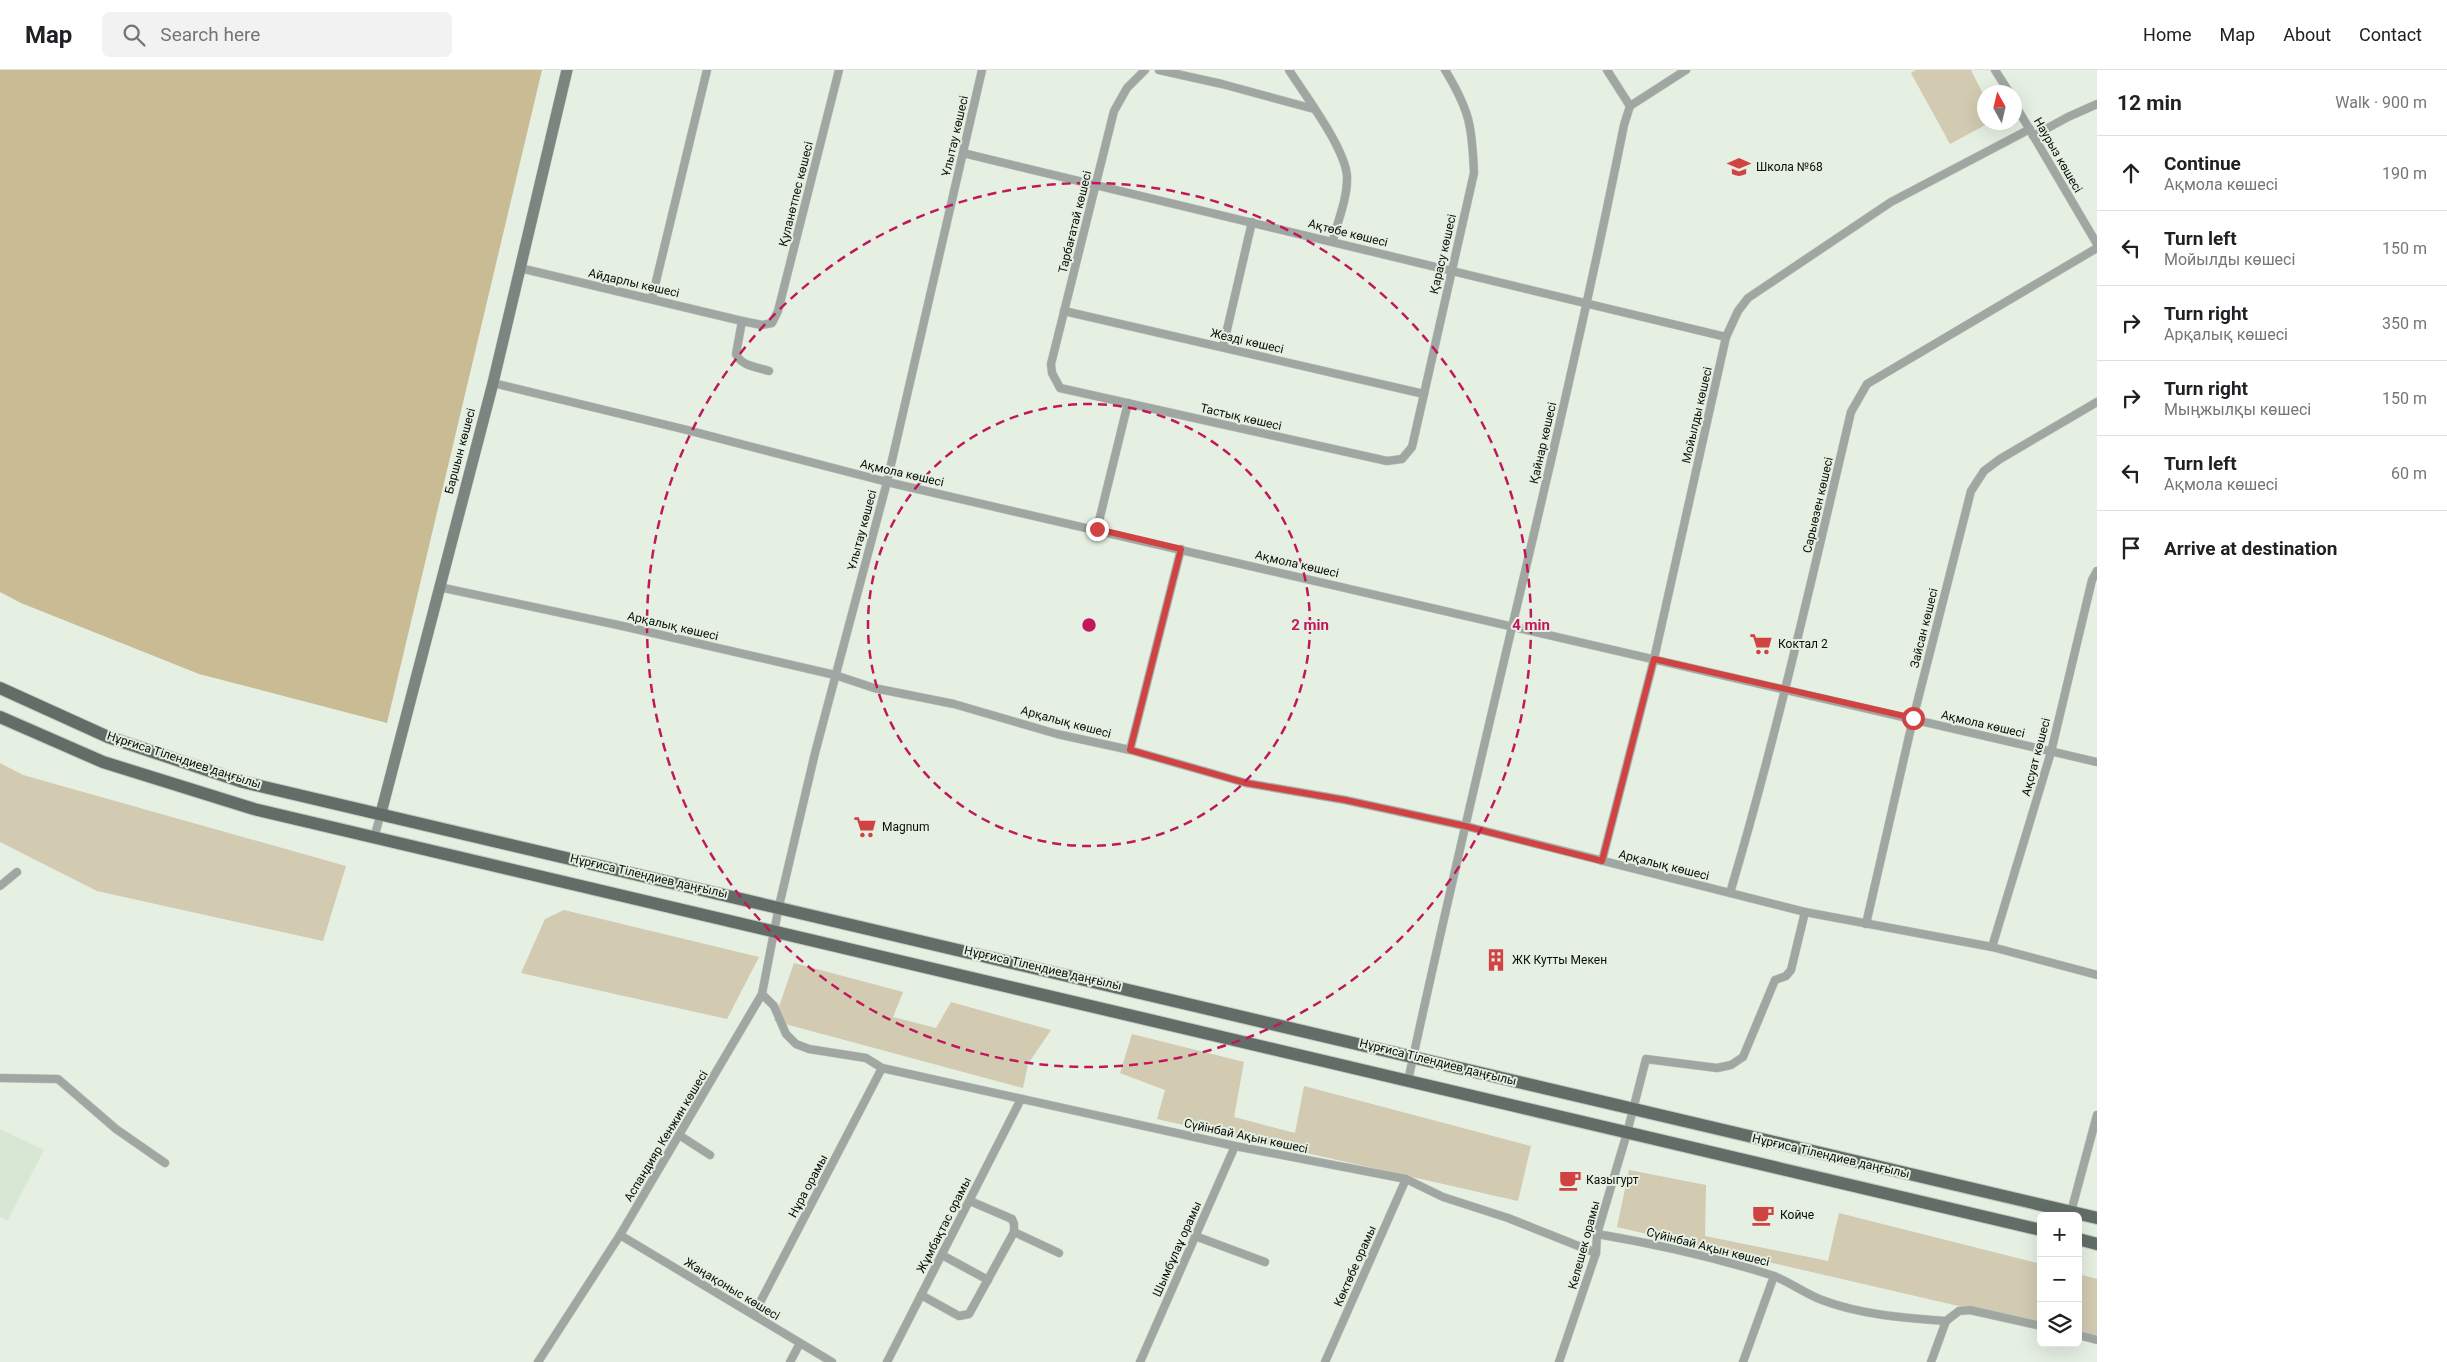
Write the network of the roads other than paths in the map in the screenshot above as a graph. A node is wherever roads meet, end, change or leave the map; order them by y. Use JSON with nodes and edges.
{"nodes":[{"id":1,"x":567,"y":70,"type":"edge"},
{"id":2,"x":707,"y":70,"type":"edge"},
{"id":3,"x":839,"y":70,"type":"edge"},
{"id":4,"x":982,"y":70,"type":"edge"},
{"id":5,"x":1159,"y":70,"type":"edge"},
{"id":6,"x":1289,"y":70,"type":"edge"},
{"id":7,"x":1445,"y":70,"type":"edge"},
{"id":8,"x":1607,"y":70,"type":"edge"},
{"id":9,"x":1686,"y":70,"type":"edge"},
{"id":10,"x":1996,"y":70,"type":"edge"},
{"id":11,"x":1141,"y":71,"type":"edge"},
{"id":12,"x":2004,"y":85,"type":"edge"},
{"id":13,"x":2097,"y":104,"type":"edge"},
{"id":14,"x":1630,"y":106,"type":"junction"},
{"id":15,"x":1314,"y":109,"type":"junction"},
{"id":16,"x":2022,"y":116,"type":"edge"},
{"id":17,"x":2032,"y":133,"type":"junction"},
{"id":18,"x":963,"y":153,"type":"junction"},
{"id":19,"x":1095,"y":186,"type":"junction"},
{"id":20,"x":1252,"y":222,"type":"junction"},
{"id":21,"x":1333,"y":240,"type":"junction"},
{"id":22,"x":2097,"y":244,"type":"edge"},
{"id":23,"x":2097,"y":248,"type":"edge"},
{"id":24,"x":520,"y":268,"type":"junction"},
{"id":25,"x":1451,"y":270,"type":"junction"},
{"id":26,"x":652,"y":298,"type":"junction"},
{"id":27,"x":1588,"y":302,"type":"junction"},
{"id":28,"x":1064,"y":310,"type":"junction"},
{"id":29,"x":742,"y":321,"type":"junction"},
{"id":30,"x":772,"y":323,"type":"joint"},
{"id":31,"x":1726,"y":337,"type":"junction"},
{"id":32,"x":1223,"y":347,"type":"junction"},
{"id":33,"x":770,"y":371,"type":"dead end"},
{"id":34,"x":492,"y":383,"type":"junction"},
{"id":35,"x":1060,"y":388,"type":"joint"},
{"id":36,"x":1424,"y":394,"type":"junction"},
{"id":37,"x":2097,"y":402,"type":"edge"},
{"id":38,"x":1128,"y":403,"type":"junction"},
{"id":39,"x":1412,"y":447,"type":"joint"},
{"id":40,"x":887,"y":482,"type":"junction"},
{"id":41,"x":1097,"y":529,"type":"junction"},
{"id":42,"x":1181,"y":549,"type":"junction"},
{"id":43,"x":2097,"y":571,"type":"edge"},
{"id":44,"x":439,"y":587,"type":"junction"},
{"id":45,"x":1512,"y":624,"type":"junction"},
{"id":46,"x":1654,"y":659,"type":"junction"},
{"id":47,"x":835,"y":675,"type":"junction"},
{"id":48,"x":0,"y":688,"type":"edge"},
{"id":49,"x":1786,"y":689,"type":"junction"},
{"id":50,"x":0,"y":717,"type":"edge"},
{"id":51,"x":1913,"y":718,"type":"junction"},
{"id":52,"x":1130,"y":750,"type":"junction"},
{"id":53,"x":2051,"y":752,"type":"junction"},
{"id":54,"x":2097,"y":762,"type":"edge"},
{"id":55,"x":381,"y":813,"type":"junction"},
{"id":56,"x":1465,"y":826,"type":"junction"},
{"id":57,"x":374,"y":838,"type":"junction"},
{"id":58,"x":1602,"y":861,"type":"junction"},
{"id":59,"x":17,"y":872,"type":"dead end"},
{"id":60,"x":0,"y":886,"type":"edge"},
{"id":61,"x":1730,"y":893,"type":"junction"},
{"id":62,"x":778,"y":906,"type":"junction"},
{"id":63,"x":1805,"y":912,"type":"junction"},
{"id":64,"x":1866,"y":924,"type":"junction"},
{"id":65,"x":774,"y":932,"type":"junction"},
{"id":66,"x":1992,"y":947,"type":"junction"},
{"id":67,"x":2097,"y":974,"type":"edge"},
{"id":68,"x":762,"y":994,"type":"junction"},
{"id":69,"x":1413,"y":1055,"type":"junction"},
{"id":70,"x":882,"y":1068,"type":"junction"},
{"id":71,"x":0,"y":1078,"type":"edge"},
{"id":72,"x":1408,"y":1081,"type":"junction"},
{"id":73,"x":1021,"y":1099,"type":"junction"},
{"id":74,"x":1633,"y":1109,"type":"junction"},
{"id":75,"x":2097,"y":1115,"type":"edge"},
{"id":76,"x":1627,"y":1133,"type":"junction"},
{"id":77,"x":679,"y":1135,"type":"junction"},
{"id":78,"x":1235,"y":1146,"type":"junction"},
{"id":79,"x":710,"y":1155,"type":"dead end"},
{"id":80,"x":165,"y":1163,"type":"dead end"},
{"id":81,"x":1406,"y":1179,"type":"junction"},
{"id":82,"x":970,"y":1201,"type":"junction"},
{"id":83,"x":2071,"y":1212,"type":"joint"},
{"id":84,"x":2082,"y":1215,"type":"edge"},
{"id":85,"x":2097,"y":1218,"type":"edge"},
{"id":86,"x":2037,"y":1229,"type":"edge"},
{"id":87,"x":1014,"y":1232,"type":"junction"},
{"id":88,"x":1597,"y":1234,"type":"junction"},
{"id":89,"x":620,"y":1235,"type":"junction"},
{"id":90,"x":1195,"y":1236,"type":"junction"},
{"id":91,"x":2082,"y":1240,"type":"edge"},
{"id":92,"x":2097,"y":1244,"type":"edge"},
{"id":93,"x":1059,"y":1253,"type":"dead end"},
{"id":94,"x":1596,"y":1253,"type":"junction"},
{"id":95,"x":942,"y":1255,"type":"junction"},
{"id":96,"x":1265,"y":1262,"type":"dead end"},
{"id":97,"x":1774,"y":1276,"type":"junction"},
{"id":98,"x":988,"y":1280,"type":"junction"},
{"id":99,"x":921,"y":1295,"type":"junction"},
{"id":100,"x":754,"y":1314,"type":"junction"},
{"id":101,"x":1946,"y":1321,"type":"junction"},
{"id":102,"x":2037,"y":1325,"type":"edge"},
{"id":103,"x":2082,"y":1336,"type":"edge"},
{"id":104,"x":2097,"y":1340,"type":"edge"},
{"id":105,"x":800,"y":1343,"type":"junction"},
{"id":106,"x":538,"y":1362,"type":"edge"},
{"id":107,"x":790,"y":1362,"type":"edge"},
{"id":108,"x":832,"y":1362,"type":"edge"},
{"id":109,"x":887,"y":1362,"type":"edge"},
{"id":110,"x":1140,"y":1362,"type":"edge"},
{"id":111,"x":1325,"y":1362,"type":"edge"},
{"id":112,"x":1559,"y":1362,"type":"edge"},
{"id":113,"x":1743,"y":1362,"type":"edge"},
{"id":114,"x":1930,"y":1362,"type":"edge"}],
"edges":[{"from":1,"to":24,"type":"street","name":"Баршын көшесі"},
{"from":2,"to":26,"type":"street"},
{"from":3,"to":30,"type":"street","name":"Қуланөтпес көшесі"},
{"from":4,"to":18,"type":"street","name":"Ұлытау көшесі"},
{"from":5,"to":15,"type":"street"},
{"from":6,"to":15,"type":"street"},
{"from":7,"to":25,"type":"street","name":"Қарасу көшесі"},
{"from":8,"to":14,"type":"street"},
{"from":9,"to":14,"type":"street"},
{"from":10,"to":12,"type":"street"},
{"from":11,"to":19,"type":"street","name":"Тарбағатай көшесі"},
{"from":13,"to":17,"type":"street","name":"Мойылды көшесі"},
{"from":14,"to":27,"type":"street","name":"Қайнар көшесі"},
{"from":15,"to":21,"type":"street"},
{"from":16,"to":17,"type":"street","name":"Наурыз көшесі"},
{"from":17,"to":22,"type":"street","name":"Наурыз көшесі"},
{"from":17,"to":31,"type":"street","name":"Мойылды көшесі"},
{"from":18,"to":19,"type":"street","name":"Ақтөбе көшесі"},
{"from":18,"to":40,"type":"street","name":"Ұлытау көшесі"},
{"from":19,"to":20,"type":"street","name":"Ақтөбе көшесі"},
{"from":19,"to":28,"type":"street","name":"Тарбағатай көшесі"},
{"from":20,"to":21,"type":"street","name":"Ақтөбе көшесі"},
{"from":20,"to":32,"type":"street"},
{"from":21,"to":25,"type":"street","name":"Ақтөбе көшесі"},
{"from":23,"to":49,"type":"street","name":"Сарыөзен көшесі"},
{"from":24,"to":26,"type":"street","name":"Айдарлы көшесі"},
{"from":24,"to":34,"type":"street","name":"Баршын көшесі"},
{"from":25,"to":27,"type":"street","name":"Ақтөбе көшесі"},
{"from":25,"to":36,"type":"street","name":"Қарасу көшесі"},
{"from":26,"to":29,"type":"street","name":"Айдарлы көшесі"},
{"from":27,"to":31,"type":"street","name":"Ақтөбе көшесі"},
{"from":27,"to":45,"type":"street","name":"Қайнар көшесі"},
{"from":28,"to":32,"type":"street","name":"Жезді көшесі"},
{"from":28,"to":35,"type":"street","name":"Тарбағатай көшесі"},
{"from":29,"to":30,"type":"street","name":"Айдарлы көшесі"},
{"from":29,"to":33,"type":"street"},
{"from":31,"to":46,"type":"street","name":"Мойылды көшесі"},
{"from":32,"to":36,"type":"street","name":"Жезді көшесі"},
{"from":34,"to":40,"type":"street","name":"Ақмола көшесі"},
{"from":34,"to":44,"type":"street","name":"Баршын көшесі"},
{"from":35,"to":38,"type":"street","name":"Тастық көшесі"},
{"from":36,"to":39,"type":"street","name":"Қарасу көшесі"},
{"from":37,"to":51,"type":"street","name":"Зайсан көшесі"},
{"from":38,"to":39,"type":"street","name":"Тастық көшесі"},
{"from":38,"to":41,"type":"street"},
{"from":40,"to":41,"type":"street","name":"Ақмола көшесі"},
{"from":40,"to":47,"type":"street","name":"Ұлытау көшесі"},
{"from":41,"to":42,"type":"street","name":"Ақмола көшесі"},
{"from":42,"to":45,"type":"street","name":"Ақмола көшесі"},
{"from":42,"to":52,"type":"street"},
{"from":43,"to":53,"type":"street","name":"Ақсуат көшесі"},
{"from":44,"to":47,"type":"street","name":"Арқалық көшесі"},
{"from":44,"to":55,"type":"street","name":"Баршын көшесі"},
{"from":45,"to":46,"type":"street","name":"Ақмола көшесі"},
{"from":45,"to":56,"type":"street","name":"Қайнар көшесі"},
{"from":46,"to":49,"type":"street","name":"Ақмола көшесі"},
{"from":46,"to":58,"type":"street","name":"Мойылды көшесі"},
{"from":47,"to":52,"type":"street","name":"Арқалық көшесі"},
{"from":47,"to":62,"type":"street","name":"Ұлытау көшесі"},
{"from":48,"to":55,"type":"main road","name":"Нұрғиса Тілендиев даңғылы"},
{"from":49,"to":51,"type":"street","name":"Ақмола көшесі"},
{"from":49,"to":61,"type":"street","name":"Сарыөзен көшесі"},
{"from":50,"to":57,"type":"main road","name":"Нұрғиса Тілендиев даңғылы"},
{"from":51,"to":53,"type":"street","name":"Ақмола көшесі"},
{"from":51,"to":64,"type":"street","name":"Зайсан көшесі"},
{"from":52,"to":56,"type":"street","name":"Арқалық көшесі"},
{"from":53,"to":54,"type":"street","name":"Ақмола көшесі"},
{"from":53,"to":66,"type":"street","name":"Ақсуат көшесі"},
{"from":55,"to":57,"type":"street","name":"Баршын көшесі"},
{"from":55,"to":62,"type":"main road","name":"Нұрғиса Тілендиев даңғылы"},
{"from":56,"to":58,"type":"street","name":"Арқалық көшесі"},
{"from":56,"to":69,"type":"street","name":"Қайнар көшесі"},
{"from":57,"to":65,"type":"main road","name":"Нұрғиса Тілендиев даңғылы"},
{"from":58,"to":61,"type":"street","name":"Арқалық көшесі"},
{"from":59,"to":60,"type":"street"},
{"from":61,"to":63,"type":"street","name":"Арқалық көшесі"},
{"from":62,"to":65,"type":"street","name":"Аспандияр Кенжин көшесі"},
{"from":62,"to":69,"type":"main road","name":"Нұрғиса Тілендиев даңғылы"},
{"from":63,"to":64,"type":"street","name":"Арқалық көшесі"},
{"from":63,"to":74,"type":"street"},
{"from":64,"to":66,"type":"street","name":"Арқалық көшесі"},
{"from":65,"to":68,"type":"street","name":"Аспандияр Кенжин көшесі"},
{"from":65,"to":72,"type":"main road","name":"Нұрғиса Тілендиев даңғылы"},
{"from":66,"to":67,"type":"street","name":"Арқалық көшесі"},
{"from":68,"to":70,"type":"street","name":"Сүйінбай Ақын көшесі"},
{"from":68,"to":77,"type":"street","name":"Аспандияр Кенжин көшесі"},
{"from":69,"to":72,"type":"street","name":"Қайнар көшесі"},
{"from":69,"to":74,"type":"main road","name":"Нұрғиса Тілендиев даңғылы"},
{"from":70,"to":73,"type":"street","name":"Сүйінбай Ақын көшесі"},
{"from":70,"to":100,"type":"street","name":"Нұра орамы"},
{"from":71,"to":80,"type":"street"},
{"from":72,"to":76,"type":"main road","name":"Нұрғиса Тілендиев даңғылы"},
{"from":73,"to":78,"type":"street","name":"Сүйінбай Ақын көшесі"},
{"from":73,"to":82,"type":"street","name":"Жұмбақтас орамы"},
{"from":74,"to":76,"type":"street"},
{"from":74,"to":83,"type":"main road","name":"Нұрғиса Тілендиев даңғылы"},
{"from":75,"to":83,"type":"street"},
{"from":76,"to":86,"type":"main road","name":"Нұрғиса Тілендиев даңғылы"},
{"from":76,"to":88,"type":"street","name":"Келешек орамы"},
{"from":77,"to":79,"type":"street"},
{"from":77,"to":89,"type":"street","name":"Аспандияр Кенжин көшесі"},
{"from":78,"to":81,"type":"street","name":"Сүйінбай Ақын көшесі"},
{"from":78,"to":90,"type":"street","name":"Шымбұлаұ орамы"},
{"from":81,"to":94,"type":"street","name":"Сүйінбай Ақын көшесі"},
{"from":81,"to":111,"type":"street","name":"Көктөбе орамы"},
{"from":82,"to":87,"type":"street"},
{"from":82,"to":95,"type":"street","name":"Жұмбақтас орамы"},
{"from":84,"to":85,"type":"main road","name":"Нұрғиса Тілендиев даңғылы"},
{"from":87,"to":93,"type":"street"},
{"from":87,"to":98,"type":"street"},
{"from":88,"to":94,"type":"street","name":"Келешек орамы"},
{"from":88,"to":97,"type":"street","name":"Сүйінбай Ақын көшесі"},
{"from":89,"to":100,"type":"street","name":"Жаңақоныс көшесі"},
{"from":89,"to":106,"type":"street","name":"Аспандияр Кенжин көшесі"},
{"from":90,"to":96,"type":"street"},
{"from":90,"to":110,"type":"street","name":"Шымбұлаұ орамы"},
{"from":91,"to":92,"type":"main road"},
{"from":94,"to":112,"type":"street","name":"Келешек орамы"},
{"from":95,"to":98,"type":"street"},
{"from":95,"to":99,"type":"street","name":"Жұмбақтас орамы"},
{"from":97,"to":101,"type":"street","name":"Сүйінбай Ақын көшесі"},
{"from":97,"to":113,"type":"street"},
{"from":98,"to":99,"type":"street"},
{"from":99,"to":109,"type":"street","name":"Жұмбақтас орамы"},
{"from":100,"to":105,"type":"street","name":"Жаңақоныс көшесі"},
{"from":101,"to":102,"type":"street"},
{"from":101,"to":114,"type":"street"},
{"from":103,"to":104,"type":"street"},
{"from":105,"to":107,"type":"street"},
{"from":105,"to":108,"type":"street","name":"Жаңақоныс көшесі"}]}
